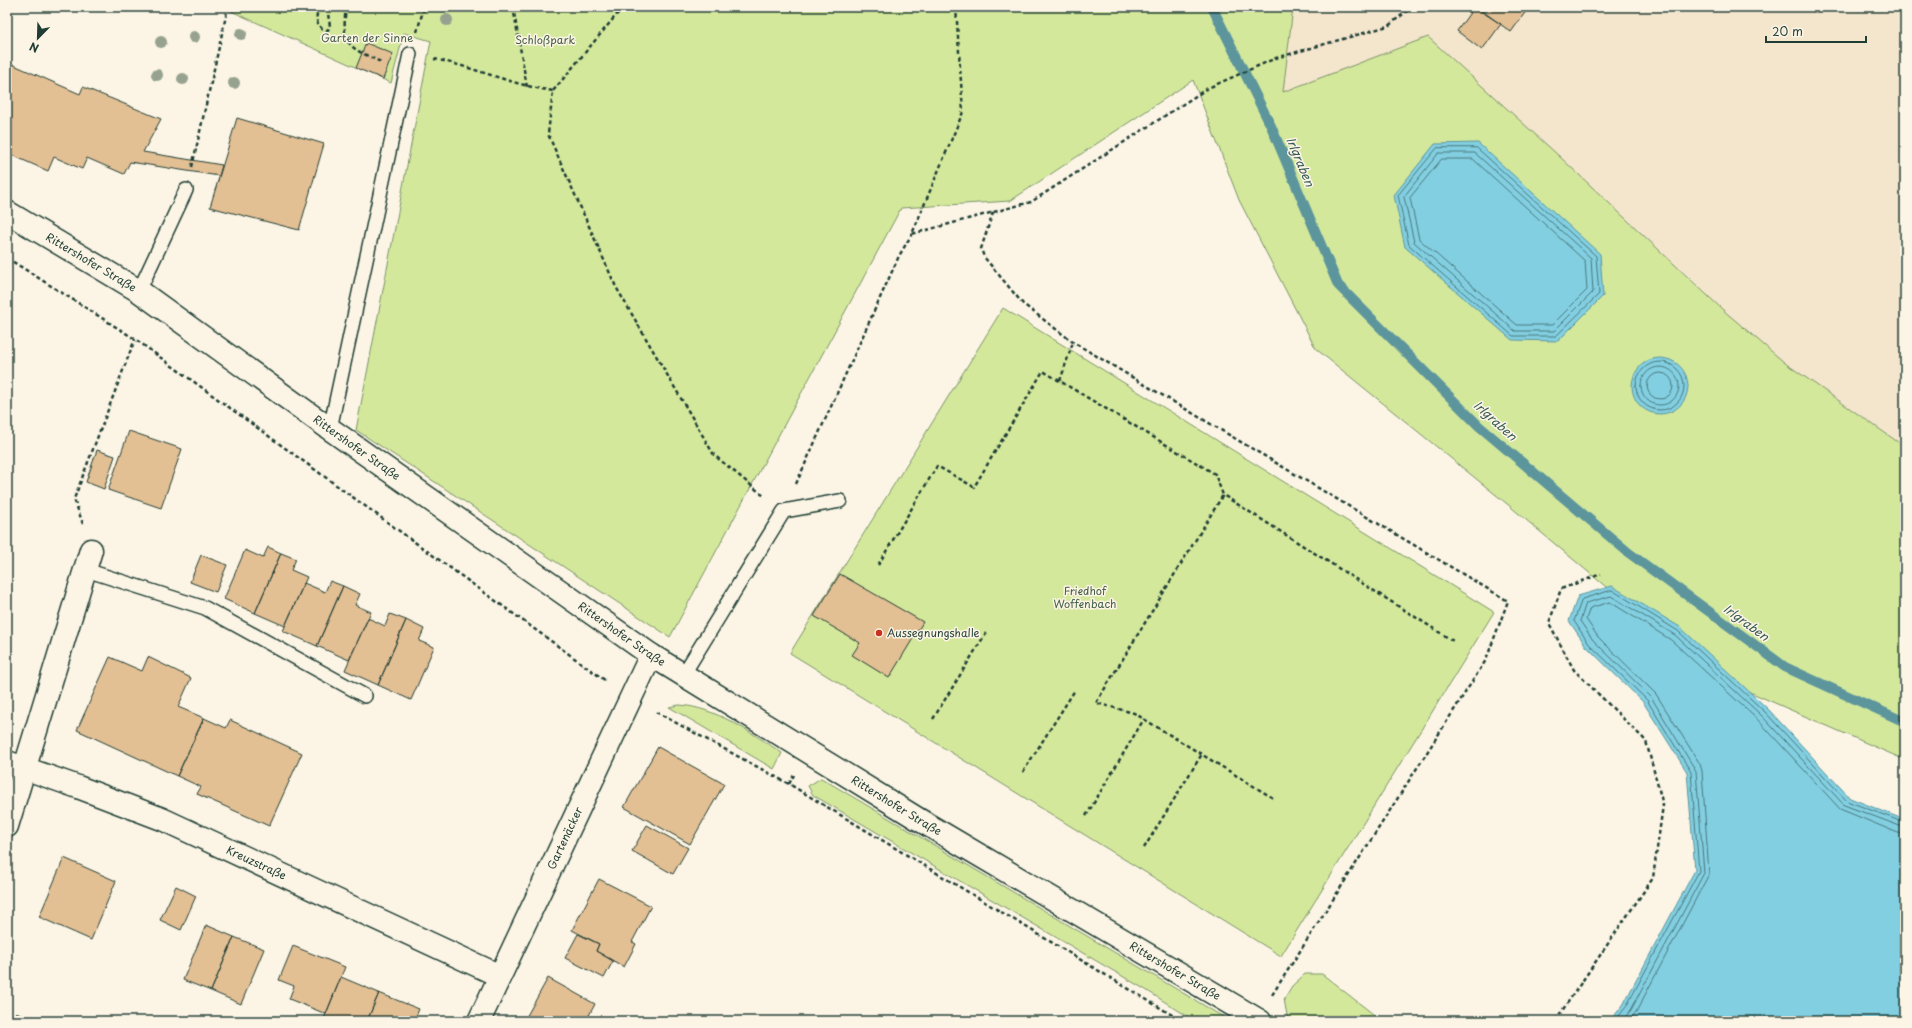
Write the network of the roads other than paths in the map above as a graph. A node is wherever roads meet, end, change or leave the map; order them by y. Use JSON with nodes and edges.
{"nodes":[{"id":1,"x":410,"y":54,"type":"road end"},
{"id":2,"x":186,"y":190,"type":"dead end"},
{"id":3,"x":7,"y":212,"type":"edge"},
{"id":4,"x":139,"y":291,"type":"junction"},
{"id":5,"x":330,"y":429,"type":"junction"},
{"id":6,"x":840,"y":501,"type":"dead end"},
{"id":7,"x":88,"y":560,"type":"joint"},
{"id":8,"x":651,"y":655,"type":"junction"},
{"id":9,"x":683,"y":675,"type":"junction"},
{"id":10,"x":365,"y":696,"type":"dead end"},
{"id":11,"x":16,"y":765,"type":"edge"},
{"id":12,"x":7,"y":826,"type":"edge"},
{"id":13,"x":500,"y":976,"type":"junction"},
{"id":14,"x":1258,"y":1020,"type":"edge"},
{"id":15,"x":479,"y":1021,"type":"edge"}],
"edges":[{"from":1,"to":5,"type":"lane"},
{"from":2,"to":4,"type":"lane"},
{"from":3,"to":4,"type":"street","name":"Rittershofer Straße"},
{"from":4,"to":5,"type":"street","name":"Rittershofer Straße"},
{"from":5,"to":8,"type":"street","name":"Rittershofer Straße"},
{"from":6,"to":9,"type":"lane"},
{"from":7,"to":10,"type":"lane"},
{"from":7,"to":11,"type":"street"},
{"from":8,"to":9,"type":"street","name":"Rittershofer Straße"},
{"from":8,"to":13,"type":"street","name":"Gartenäcker"},
{"from":9,"to":14,"type":"street","name":"Rittershofer Straße"},
{"from":11,"to":12,"type":"street"},
{"from":11,"to":13,"type":"street","name":"Kreuzstraße"},
{"from":13,"to":15,"type":"street","name":"Gartenäcker"}]}
